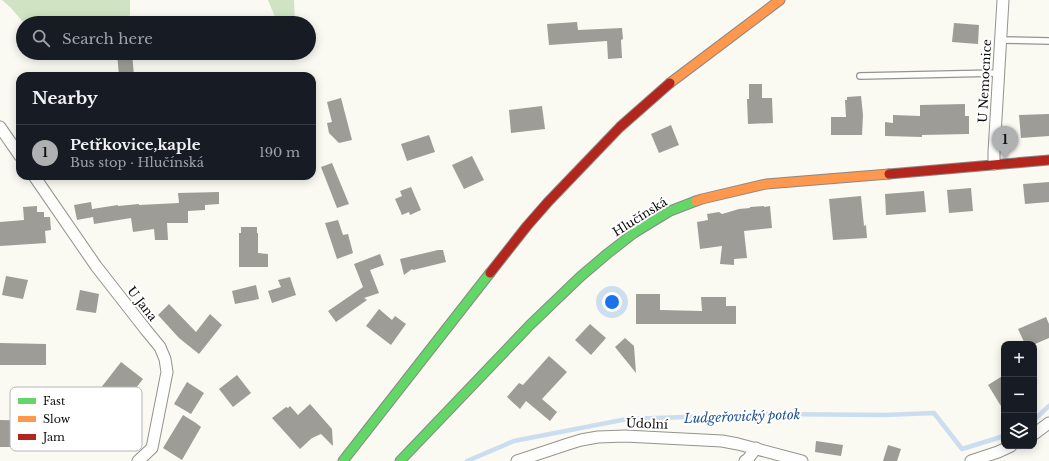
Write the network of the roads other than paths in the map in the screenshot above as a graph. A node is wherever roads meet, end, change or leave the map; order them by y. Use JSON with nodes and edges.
{"nodes":[{"id":1,"x":780,"y":0,"type":"edge"},
{"id":2,"x":1003,"y":0,"type":"edge"},
{"id":3,"x":1000,"y":40,"type":"junction"},
{"id":4,"x":1049,"y":41,"type":"edge"},
{"id":5,"x":998,"y":73,"type":"junction"},
{"id":6,"x":860,"y":76,"type":"dead end"},
{"id":7,"x":0,"y":127,"type":"edge"},
{"id":8,"x":16,"y":150,"type":"edge"},
{"id":9,"x":1049,"y":160,"type":"edge"},
{"id":10,"x":994,"y":164,"type":"junction"},
{"id":11,"x":37,"y":180,"type":"edge"},
{"id":12,"x":1049,"y":423,"type":"edge"},
{"id":13,"x":1037,"y":432,"type":"edge"},
{"id":14,"x":756,"y":448,"type":"junction"},
{"id":15,"x":1004,"y":449,"type":"edge"},
{"id":16,"x":138,"y":461,"type":"edge"},
{"id":17,"x":343,"y":461,"type":"edge"},
{"id":18,"x":400,"y":461,"type":"edge"},
{"id":19,"x":517,"y":461,"type":"edge"},
{"id":20,"x":745,"y":461,"type":"edge"},
{"id":21,"x":802,"y":461,"type":"edge"},
{"id":22,"x":971,"y":461,"type":"edge"}],
"edges":[{"from":1,"to":17,"type":"street"},
{"from":2,"to":3,"type":"street","name":"U Nemocnice"},
{"from":3,"to":4,"type":"lane"},
{"from":3,"to":5,"type":"street","name":"U Nemocnice"},
{"from":5,"to":6,"type":"lane"},
{"from":5,"to":10,"type":"street","name":"U Nemocnice"},
{"from":7,"to":8,"type":"street"},
{"from":9,"to":10,"type":"street","name":"Hlučínská"},
{"from":10,"to":18,"type":"street","name":"Hlučínská"},
{"from":11,"to":16,"type":"street","name":"U Jana"},
{"from":12,"to":13,"type":"street"},
{"from":14,"to":19,"type":"street","name":"Údolní"},
{"from":14,"to":20,"type":"street"},
{"from":14,"to":21,"type":"street","name":"Údolní"},
{"from":15,"to":22,"type":"street"}]}
